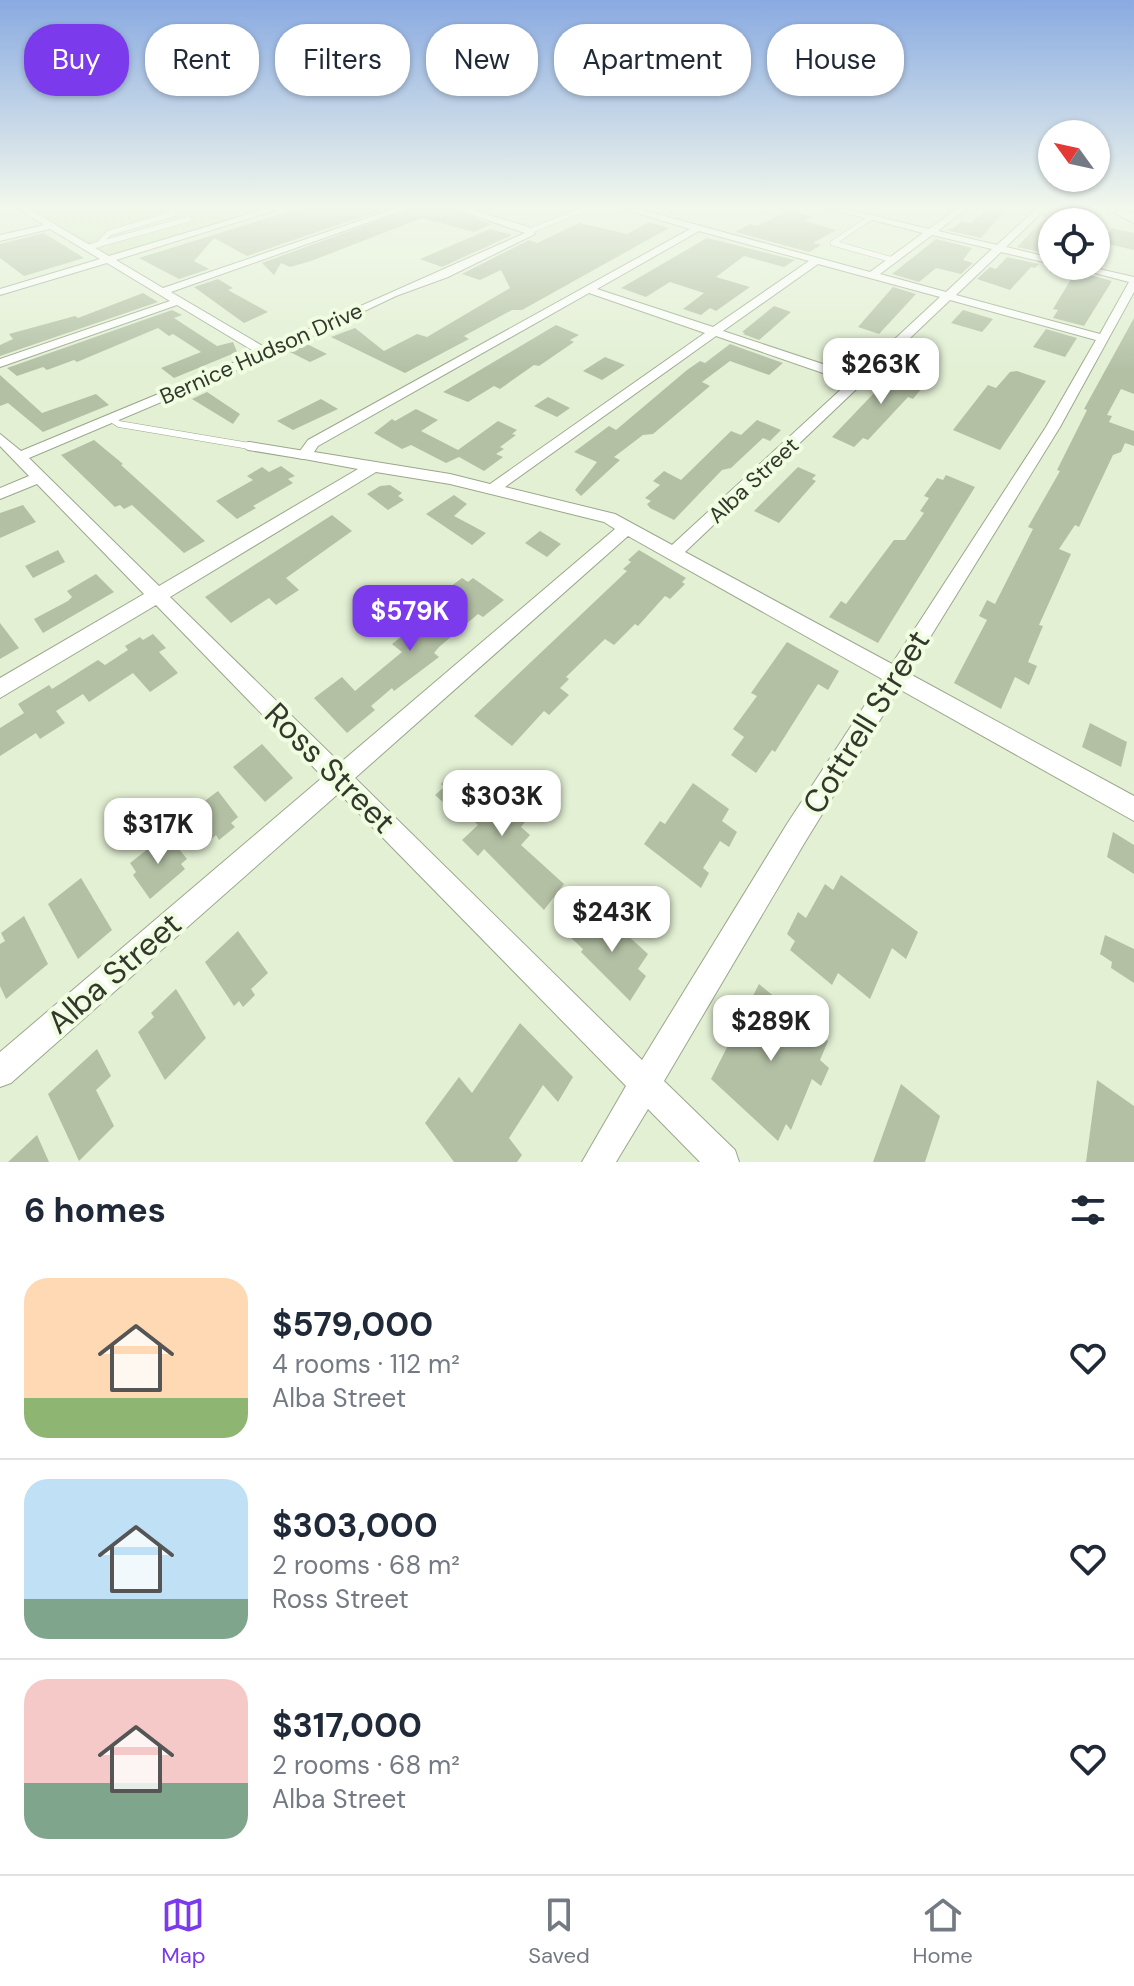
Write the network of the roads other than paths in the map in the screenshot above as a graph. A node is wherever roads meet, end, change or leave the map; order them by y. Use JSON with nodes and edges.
{"nodes":[{"id":1,"x":98,"y":262,"type":"edge"},
{"id":2,"x":115,"y":262,"type":"edge"},
{"id":3,"x":248,"y":262,"type":"edge"},
{"id":4,"x":472,"y":262,"type":"edge"},
{"id":5,"x":636,"y":262,"type":"edge"},
{"id":6,"x":814,"y":262,"type":"edge"},
{"id":7,"x":825,"y":262,"type":"edge"},
{"id":8,"x":890,"y":262,"type":"edge"},
{"id":9,"x":985,"y":262,"type":"edge"},
{"id":10,"x":872,"y":275,"type":"junction"},
{"id":11,"x":1110,"y":276,"type":"edge"},
{"id":12,"x":1134,"y":282,"type":"edge"},
{"id":13,"x":588,"y":289,"type":"junction"},
{"id":14,"x":164,"y":291,"type":"junction"},
{"id":15,"x":0,"y":292,"type":"edge"},
{"id":16,"x":948,"y":296,"type":"junction"},
{"id":17,"x":179,"y":301,"type":"junction"},
{"id":18,"x":714,"y":332,"type":"junction"},
{"id":19,"x":1102,"y":338,"type":"junction"},
{"id":20,"x":266,"y":353,"type":"junction"},
{"id":21,"x":0,"y":363,"type":"edge"},
{"id":22,"x":857,"y":380,"type":"junction"},
{"id":23,"x":111,"y":419,"type":"junction"},
{"id":24,"x":0,"y":438,"type":"edge"},
{"id":25,"x":304,"y":455,"type":"junction"},
{"id":26,"x":19,"y":457,"type":"junction"},
{"id":27,"x":374,"y":466,"type":"junction"},
{"id":28,"x":39,"y":477,"type":"junction"},
{"id":29,"x":492,"y":491,"type":"junction"},
{"id":30,"x":0,"y":494,"type":"edge"},
{"id":31,"x":627,"y":528,"type":"junction"},
{"id":32,"x":673,"y":554,"type":"junction"},
{"id":33,"x":157,"y":596,"type":"junction"},
{"id":34,"x":896,"y":675,"type":"junction"},
{"id":35,"x":0,"y":689,"type":"edge"},
{"id":36,"x":340,"y":778,"type":"junction"},
{"id":37,"x":1134,"y":809,"type":"edge"},
{"id":38,"x":0,"y":1072,"type":"edge"},
{"id":39,"x":645,"y":1083,"type":"junction"},
{"id":40,"x":598,"y":1162,"type":"edge"},
{"id":41,"x":723,"y":1162,"type":"edge"}],
"edges":[{"from":1,"to":15,"type":"street"},
{"from":2,"to":14,"type":"street"},
{"from":3,"to":14,"type":"street"},
{"from":4,"to":20,"type":"street","name":"Bernice Hudson Drive"},
{"from":5,"to":13,"type":"street"},
{"from":6,"to":18,"type":"street"},
{"from":7,"to":10,"type":"street"},
{"from":8,"to":10,"type":"street"},
{"from":9,"to":16,"type":"street","name":"Alba Street"},
{"from":10,"to":16,"type":"street"},
{"from":11,"to":12,"type":"street"},
{"from":12,"to":19,"type":"street","name":"Cottrell Street"},
{"from":13,"to":18,"type":"street"},
{"from":13,"to":25,"type":"street"},
{"from":14,"to":17,"type":"street"},
{"from":16,"to":19,"type":"street"},
{"from":16,"to":22,"type":"street","name":"Alba Street"},
{"from":17,"to":20,"type":"street"},
{"from":17,"to":21,"type":"street"},
{"from":18,"to":22,"type":"street"},
{"from":18,"to":29,"type":"street"},
{"from":19,"to":34,"type":"street","name":"Cottrell Street"},
{"from":20,"to":23,"type":"street","name":"Bernice Hudson Drive"},
{"from":22,"to":32,"type":"street","name":"Alba Street"},
{"from":23,"to":25,"type":"lane"},
{"from":23,"to":26,"type":"street","name":"Bernice Hudson Drive"},
{"from":24,"to":26,"type":"street"},
{"from":25,"to":27,"type":"street"},
{"from":26,"to":28,"type":"street","name":"Ross Street"},
{"from":27,"to":29,"type":"street"},
{"from":27,"to":33,"type":"street"},
{"from":28,"to":30,"type":"street"},
{"from":28,"to":33,"type":"street","name":"Ross Street"},
{"from":29,"to":31,"type":"street"},
{"from":31,"to":32,"type":"street"},
{"from":31,"to":36,"type":"street","name":"Alba Street"},
{"from":32,"to":34,"type":"street"},
{"from":33,"to":35,"type":"street"},
{"from":33,"to":36,"type":"street","name":"Ross Street"},
{"from":34,"to":37,"type":"street"},
{"from":34,"to":39,"type":"street","name":"Cottrell Street"},
{"from":36,"to":38,"type":"street","name":"Alba Street"},
{"from":36,"to":39,"type":"street","name":"Ross Street"},
{"from":39,"to":40,"type":"street","name":"Cottrell Street"},
{"from":39,"to":41,"type":"street","name":"Ross Street"}]}
